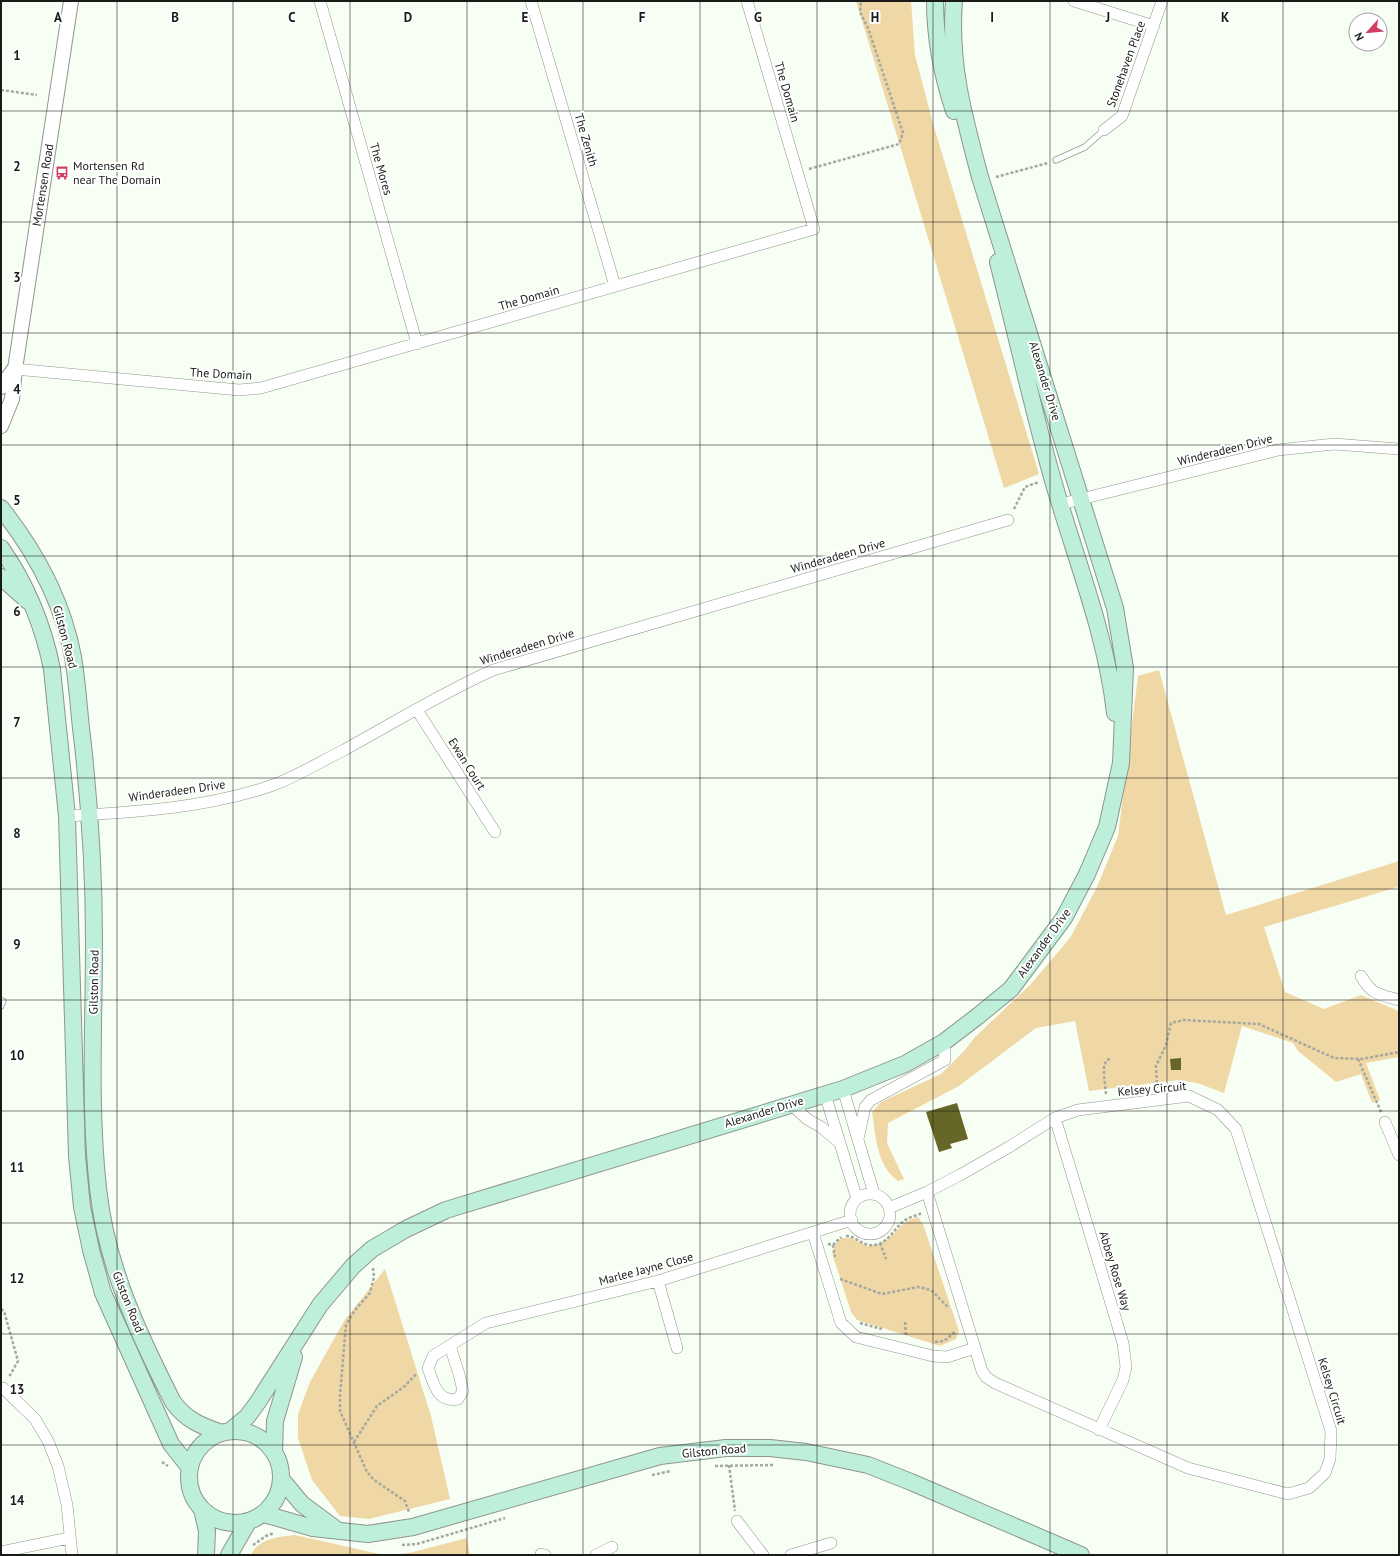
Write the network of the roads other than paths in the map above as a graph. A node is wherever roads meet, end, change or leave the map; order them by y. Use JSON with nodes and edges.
{"nodes":[{"id":1,"x":71,"y":1,"type":"edge"},
{"id":2,"x":320,"y":1,"type":"edge"},
{"id":3,"x":531,"y":1,"type":"edge"},
{"id":4,"x":747,"y":1,"type":"edge"},
{"id":5,"x":935,"y":1,"type":"edge"},
{"id":6,"x":954,"y":1,"type":"edge"},
{"id":7,"x":1074,"y":1,"type":"edge"},
{"id":8,"x":1162,"y":1,"type":"edge"},
{"id":9,"x":1154,"y":26,"type":"junction"},
{"id":10,"x":1104,"y":130,"type":"joint"},
{"id":11,"x":1056,"y":160,"type":"road end"},
{"id":12,"x":615,"y":286,"type":"junction"},
{"id":13,"x":417,"y":344,"type":"junction"},
{"id":14,"x":15,"y":369,"type":"junction"},
{"id":15,"x":1,"y":386,"type":"edge"},
{"id":16,"x":1,"y":426,"type":"edge"},
{"id":17,"x":1399,"y":449,"type":"edge"},
{"id":18,"x":1082,"y":498,"type":"junction"},
{"id":19,"x":1061,"y":504,"type":"junction"},
{"id":20,"x":1,"y":508,"type":"edge"},
{"id":21,"x":1008,"y":520,"type":"road end"},
{"id":22,"x":1,"y":548,"type":"edge"},
{"id":23,"x":1,"y":577,"type":"edge"},
{"id":24,"x":34,"y":606,"type":"junction"},
{"id":25,"x":417,"y":710,"type":"junction"},
{"id":26,"x":1121,"y":762,"type":"junction"},
{"id":27,"x":90,"y":815,"type":"junction"},
{"id":28,"x":67,"y":816,"type":"junction"},
{"id":29,"x":494,"y":832,"type":"dead end"},
{"id":30,"x":1361,"y":976,"type":"dead end"},
{"id":31,"x":1399,"y":1000,"type":"edge"},
{"id":32,"x":944,"y":1042,"type":"junction"},
{"id":33,"x":843,"y":1089,"type":"junction"},
{"id":34,"x":825,"y":1094,"type":"junction"},
{"id":35,"x":791,"y":1104,"type":"junction"},
{"id":36,"x":1055,"y":1118,"type":"junction"},
{"id":37,"x":1385,"y":1122,"type":"road end"},
{"id":38,"x":858,"y":1139,"type":"junction"},
{"id":39,"x":840,"y":1144,"type":"junction"},
{"id":40,"x":1399,"y":1155,"type":"edge"},
{"id":41,"x":928,"y":1192,"type":"junction"},
{"id":42,"x":874,"y":1194,"type":"junction"},
{"id":43,"x":856,"y":1199,"type":"junction"},
{"id":44,"x":889,"y":1208,"type":"junction"},
{"id":45,"x":852,"y":1220,"type":"junction"},
{"id":46,"x":814,"y":1236,"type":"junction"},
{"id":47,"x":658,"y":1281,"type":"junction"},
{"id":48,"x":299,"y":1340,"type":"junction"},
{"id":49,"x":450,"y":1346,"type":"junction"},
{"id":50,"x":677,"y":1348,"type":"dead end"},
{"id":51,"x":975,"y":1348,"type":"junction"},
{"id":52,"x":3,"y":1388,"type":"road end"},
{"id":53,"x":1099,"y":1430,"type":"junction"},
{"id":54,"x":226,"y":1432,"type":"junction"},
{"id":55,"x":274,"y":1452,"type":"junction"},
{"id":56,"x":190,"y":1468,"type":"junction"},
{"id":57,"x":282,"y":1480,"type":"junction"},
{"id":58,"x":202,"y":1509,"type":"junction"},
{"id":59,"x":264,"y":1514,"type":"junction"},
{"id":60,"x":736,"y":1521,"type":"road end"},
{"id":61,"x":248,"y":1522,"type":"junction"},
{"id":62,"x":337,"y":1530,"type":"junction"},
{"id":63,"x":69,"y":1538,"type":"junction"},
{"id":64,"x":831,"y":1543,"type":"dead end"},
{"id":65,"x":612,"y":1547,"type":"dead end"},
{"id":66,"x":1,"y":1552,"type":"edge"},
{"id":67,"x":72,"y":1555,"type":"edge"},
{"id":68,"x":206,"y":1555,"type":"edge"},
{"id":69,"x":229,"y":1555,"type":"edge"},
{"id":70,"x":596,"y":1555,"type":"edge"},
{"id":71,"x":763,"y":1555,"type":"edge"},
{"id":72,"x":791,"y":1555,"type":"edge"},
{"id":73,"x":1081,"y":1555,"type":"edge"}],
"edges":[{"from":1,"to":14,"type":"street","name":"Mortensen Road"},
{"from":2,"to":13,"type":"street","name":"The Mores"},
{"from":3,"to":12,"type":"street","name":"The Zenith"},
{"from":4,"to":12,"type":"street","name":"The Domain"},
{"from":5,"to":19,"type":"main road","name":"Alexander Drive"},
{"from":6,"to":18,"type":"main road","name":"Alexander Drive"},
{"from":7,"to":9,"type":"street"},
{"from":8,"to":9,"type":"street","name":"Stonehaven Place"},
{"from":9,"to":10,"type":"street","name":"Stonehaven Place"},
{"from":10,"to":11,"type":"lane"},
{"from":12,"to":13,"type":"street","name":"The Domain"},
{"from":13,"to":14,"type":"street","name":"The Domain"},
{"from":14,"to":15,"type":"street"},
{"from":14,"to":16,"type":"street","name":"Mortensen Road"},
{"from":17,"to":18,"type":"street","name":"Winderadeen Drive"},
{"from":18,"to":19,"type":"street","name":"Winderadeen Drive"},
{"from":18,"to":26,"type":"main road","name":"Alexander Drive"},
{"from":19,"to":26,"type":"main road","name":"Alexander Drive"},
{"from":20,"to":27,"type":"main road","name":"Gilston Road"},
{"from":21,"to":25,"type":"street","name":"Winderadeen Drive"},
{"from":22,"to":24,"type":"main road","name":"Gilston Road"},
{"from":23,"to":24,"type":"main road"},
{"from":24,"to":28,"type":"main road","name":"Gilston Road"},
{"from":25,"to":27,"type":"street","name":"Winderadeen Drive"},
{"from":25,"to":29,"type":"street","name":"Ewan Court"},
{"from":26,"to":32,"type":"main road","name":"Alexander Drive"},
{"from":27,"to":28,"type":"street","name":"Winderadeen Drive"},
{"from":27,"to":54,"type":"main road","name":"Gilston Road"},
{"from":28,"to":56,"type":"main road","name":"Gilston Road"},
{"from":30,"to":31,"type":"street"},
{"from":32,"to":33,"type":"main road","name":"Alexander Drive"},
{"from":32,"to":38,"type":"street"},
{"from":33,"to":34,"type":"main road","name":"Alexander Drive"},
{"from":33,"to":38,"type":"street"},
{"from":34,"to":35,"type":"main road","name":"Alexander Drive"},
{"from":34,"to":39,"type":"street"},
{"from":35,"to":39,"type":"street"},
{"from":35,"to":48,"type":"main road","name":"Alexander Drive"},
{"from":36,"to":41,"type":"street","name":"Kelsey Circuit"},
{"from":36,"to":53,"type":"street","name":"Abbey Rose Way"},
{"from":36,"to":53,"type":"street","name":"Kelsey Circuit"},
{"from":37,"to":40,"type":"street"},
{"from":38,"to":42,"type":"street"},
{"from":39,"to":43,"type":"street"},
{"from":41,"to":44,"type":"street","name":"Kelsey Circuit"},
{"from":41,"to":51,"type":"street","name":"Kelsey Circuit"},
{"from":42,"to":43,"type":"street"},
{"from":42,"to":44,"type":"street"},
{"from":43,"to":45,"type":"street"},
{"from":44,"to":45,"type":"street"},
{"from":45,"to":46,"type":"street","name":"Marlee Jayne Close"},
{"from":46,"to":47,"type":"street","name":"Marlee Jayne Close"},
{"from":46,"to":51,"type":"street"},
{"from":47,"to":49,"type":"street","name":"Marlee Jayne Close"},
{"from":47,"to":50,"type":"street"},
{"from":48,"to":54,"type":"main road","name":"Alexander Drive"},
{"from":48,"to":55,"type":"main road","name":"Alexander Drive"},
{"from":49,"to":49,"type":"street","name":"Marlee Jayne Close"},
{"from":51,"to":53,"type":"street","name":"Kelsey Circuit"},
{"from":52,"to":63,"type":"street"},
{"from":54,"to":55,"type":"main road"},
{"from":54,"to":56,"type":"main road"},
{"from":55,"to":57,"type":"main road"},
{"from":56,"to":58,"type":"main road"},
{"from":57,"to":59,"type":"main road"},
{"from":57,"to":62,"type":"main road","name":"Gilston Road"},
{"from":58,"to":61,"type":"main road"},
{"from":58,"to":68,"type":"main road"},
{"from":59,"to":61,"type":"main road"},
{"from":59,"to":62,"type":"main road","name":"Gilston Road"},
{"from":60,"to":71,"type":"street"},
{"from":61,"to":69,"type":"main road"},
{"from":62,"to":73,"type":"main road","name":"Gilston Road"},
{"from":63,"to":66,"type":"street"},
{"from":63,"to":67,"type":"street"},
{"from":64,"to":72,"type":"street"},
{"from":65,"to":70,"type":"street"}]}
